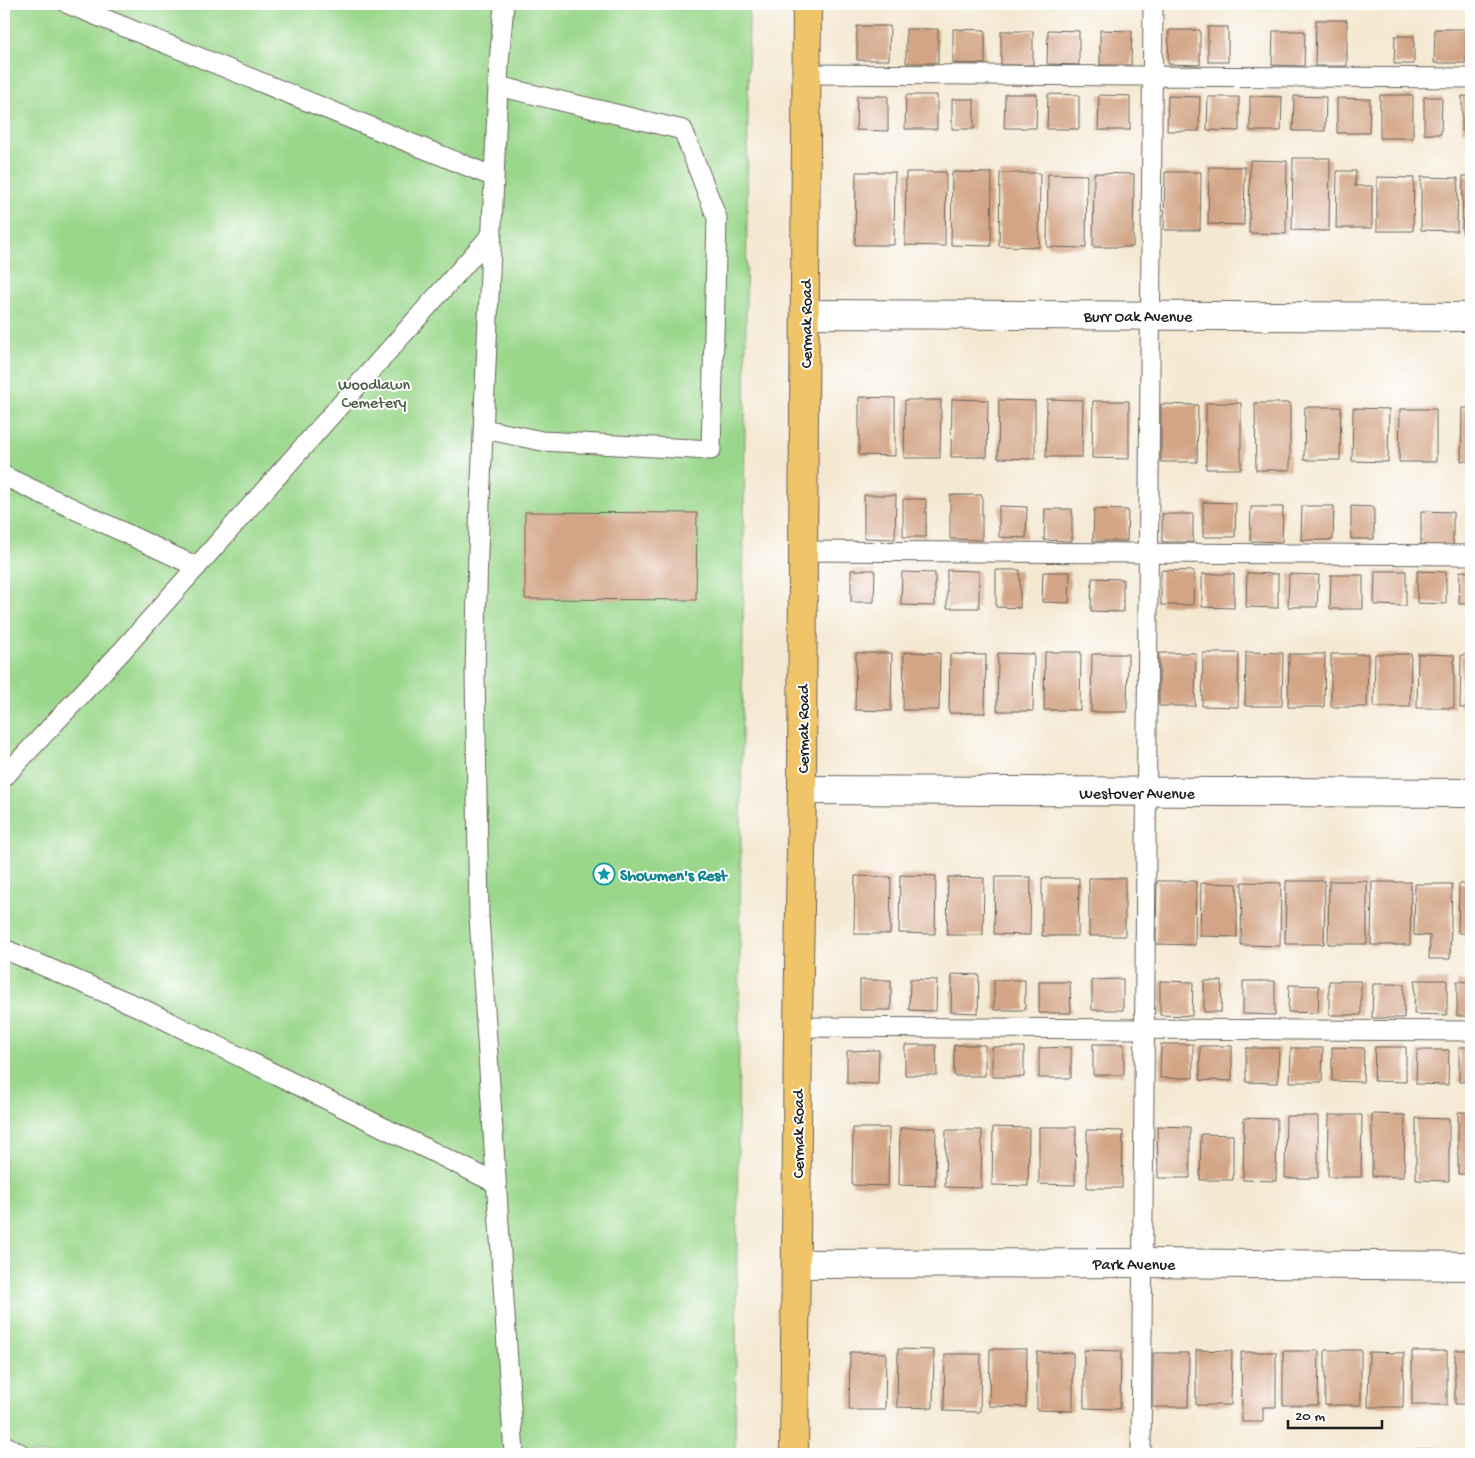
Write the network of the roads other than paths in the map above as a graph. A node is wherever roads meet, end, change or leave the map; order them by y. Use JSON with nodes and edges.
{"nodes":[{"id":1,"x":68,"y":4,"type":"edge"},
{"id":2,"x":504,"y":4,"type":"edge"},
{"id":3,"x":807,"y":4,"type":"edge"},
{"id":4,"x":1153,"y":4,"type":"edge"},
{"id":5,"x":807,"y":74,"type":"junction"},
{"id":6,"x":1152,"y":76,"type":"junction"},
{"id":7,"x":1471,"y":78,"type":"edge"},
{"id":8,"x":498,"y":86,"type":"junction"},
{"id":9,"x":494,"y":177,"type":"junction"},
{"id":10,"x":492,"y":234,"type":"junction"},
{"id":11,"x":805,"y":314,"type":"junction"},
{"id":12,"x":1150,"y":315,"type":"junction"},
{"id":13,"x":1471,"y":317,"type":"edge"},
{"id":14,"x":484,"y":429,"type":"junction"},
{"id":15,"x":4,"y":476,"type":"edge"},
{"id":16,"x":803,"y":552,"type":"junction"},
{"id":17,"x":1148,"y":553,"type":"junction"},
{"id":18,"x":1471,"y":555,"type":"edge"},
{"id":19,"x":197,"y":567,"type":"junction"},
{"id":20,"x":4,"y":777,"type":"edge"},
{"id":21,"x":802,"y":790,"type":"junction"},
{"id":22,"x":1146,"y":792,"type":"junction"},
{"id":23,"x":1471,"y":794,"type":"edge"},
{"id":24,"x":4,"y":949,"type":"edge"},
{"id":25,"x":798,"y":1027,"type":"junction"},
{"id":26,"x":1144,"y":1028,"type":"junction"},
{"id":27,"x":1471,"y":1031,"type":"edge"},
{"id":28,"x":496,"y":1183,"type":"junction"},
{"id":29,"x":1142,"y":1263,"type":"junction"},
{"id":30,"x":796,"y":1264,"type":"junction"},
{"id":31,"x":1471,"y":1266,"type":"edge"},
{"id":32,"x":4,"y":1446,"type":"edge"},
{"id":33,"x":21,"y":1454,"type":"edge"},
{"id":34,"x":514,"y":1454,"type":"edge"},
{"id":35,"x":794,"y":1454,"type":"edge"},
{"id":36,"x":1141,"y":1454,"type":"edge"}],
"edges":[{"from":1,"to":9,"type":"lane"},
{"from":2,"to":8,"type":"lane"},
{"from":3,"to":5,"type":"main road","name":"Cermak Road"},
{"from":4,"to":6,"type":"lane"},
{"from":5,"to":6,"type":"lane"},
{"from":5,"to":11,"type":"main road","name":"Cermak Road"},
{"from":6,"to":7,"type":"lane"},
{"from":6,"to":12,"type":"lane"},
{"from":8,"to":9,"type":"lane"},
{"from":8,"to":14,"type":"lane"},
{"from":9,"to":10,"type":"lane"},
{"from":10,"to":14,"type":"lane"},
{"from":10,"to":19,"type":"lane"},
{"from":11,"to":12,"type":"street","name":"Burr Oak Avenue"},
{"from":11,"to":16,"type":"main road","name":"Cermak Road"},
{"from":12,"to":13,"type":"street","name":"Burr Oak Avenue"},
{"from":12,"to":17,"type":"lane"},
{"from":14,"to":28,"type":"lane"},
{"from":15,"to":19,"type":"lane"},
{"from":16,"to":17,"type":"lane"},
{"from":16,"to":21,"type":"main road","name":"Cermak Road"},
{"from":17,"to":18,"type":"lane"},
{"from":17,"to":22,"type":"lane"},
{"from":19,"to":20,"type":"lane"},
{"from":21,"to":22,"type":"street","name":"Westover Avenue"},
{"from":21,"to":25,"type":"main road","name":"Cermak Road"},
{"from":22,"to":23,"type":"street","name":"Westover Avenue"},
{"from":22,"to":26,"type":"lane"},
{"from":24,"to":28,"type":"lane"},
{"from":25,"to":26,"type":"lane"},
{"from":25,"to":30,"type":"main road","name":"Cermak Road"},
{"from":26,"to":27,"type":"lane"},
{"from":26,"to":29,"type":"lane"},
{"from":28,"to":34,"type":"lane"},
{"from":29,"to":30,"type":"street","name":"Park Avenue"},
{"from":29,"to":31,"type":"street","name":"Park Avenue"},
{"from":29,"to":36,"type":"lane"},
{"from":30,"to":35,"type":"main road","name":"Cermak Road"},
{"from":32,"to":33,"type":"lane"}]}
